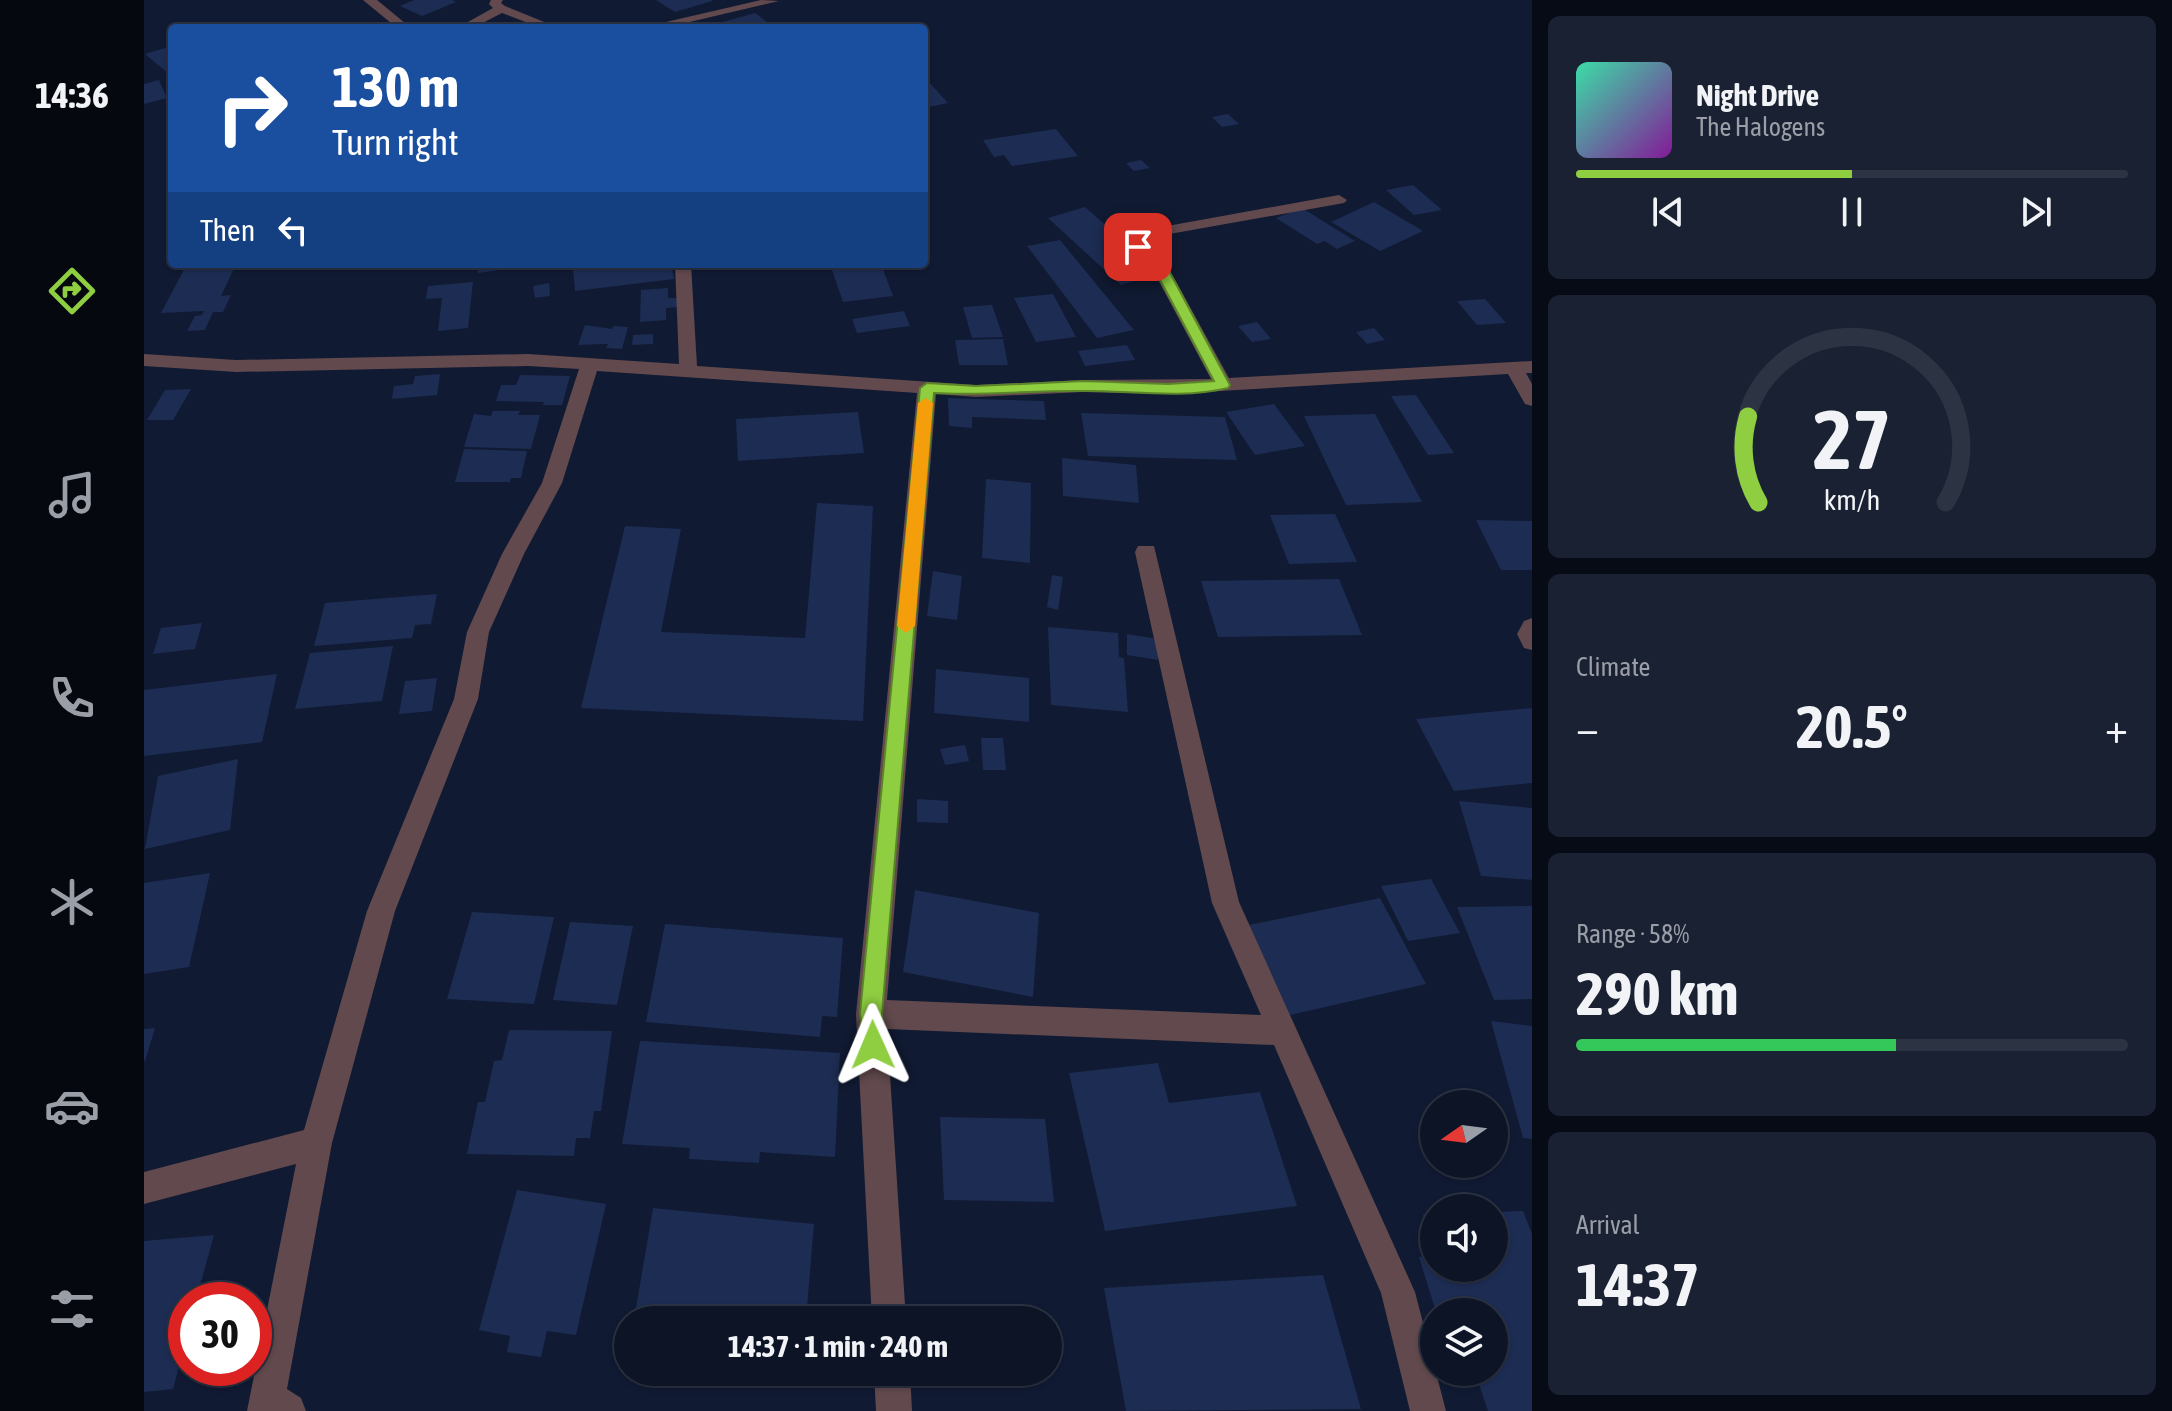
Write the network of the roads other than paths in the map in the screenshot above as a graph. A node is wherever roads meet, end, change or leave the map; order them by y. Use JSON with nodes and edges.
{"nodes":[{"id":1,"x":369,"y":0,"type":"edge"},
{"id":2,"x":773,"y":1,"type":"edge"},
{"id":3,"x":499,"y":4,"type":"edge"},
{"id":4,"x":400,"y":24,"type":"edge"},
{"id":5,"x":469,"y":24,"type":"edge"},
{"id":6,"x":544,"y":24,"type":"edge"},
{"id":7,"x":665,"y":24,"type":"edge"},
{"id":8,"x":1339,"y":200,"type":"dead end"},
{"id":9,"x":683,"y":268,"type":"edge"},
{"id":10,"x":144,"y":360,"type":"edge"},
{"id":11,"x":590,"y":363,"type":"junction"},
{"id":12,"x":1523,"y":368,"type":"edge"},
{"id":13,"x":688,"y":369,"type":"junction"},
{"id":14,"x":1223,"y":385,"type":"junction"},
{"id":15,"x":927,"y":388,"type":"junction"},
{"id":16,"x":1532,"y":400,"type":"edge"},
{"id":17,"x":1146,"y":552,"type":"dead end"},
{"id":18,"x":1532,"y":627,"type":"edge"},
{"id":19,"x":1532,"y":641,"type":"edge"},
{"id":20,"x":871,"y":1014,"type":"junction"},
{"id":21,"x":1283,"y":1031,"type":"junction"},
{"id":22,"x":316,"y":1143,"type":"junction"},
{"id":23,"x":144,"y":1188,"type":"edge"},
{"id":24,"x":888,"y":1306,"type":"edge"},
{"id":25,"x":893,"y":1386,"type":"edge"},
{"id":26,"x":273,"y":1406,"type":"edge"},
{"id":27,"x":894,"y":1411,"type":"edge"},
{"id":28,"x":1428,"y":1411,"type":"edge"}],
"edges":[{"from":1,"to":4,"type":"street"},
{"from":2,"to":7,"type":"street"},
{"from":3,"to":5,"type":"street"},
{"from":3,"to":6,"type":"street"},
{"from":8,"to":14,"type":"street"},
{"from":9,"to":13,"type":"street"},
{"from":10,"to":11,"type":"street"},
{"from":11,"to":13,"type":"street"},
{"from":11,"to":22,"type":"street"},
{"from":12,"to":14,"type":"street"},
{"from":12,"to":16,"type":"street"},
{"from":13,"to":15,"type":"street"},
{"from":14,"to":15,"type":"street"},
{"from":15,"to":20,"type":"street"},
{"from":17,"to":21,"type":"street"},
{"from":18,"to":19,"type":"street"},
{"from":20,"to":21,"type":"street"},
{"from":20,"to":24,"type":"street"},
{"from":21,"to":28,"type":"street"},
{"from":22,"to":23,"type":"street"},
{"from":22,"to":26,"type":"street"},
{"from":25,"to":27,"type":"street"}]}
